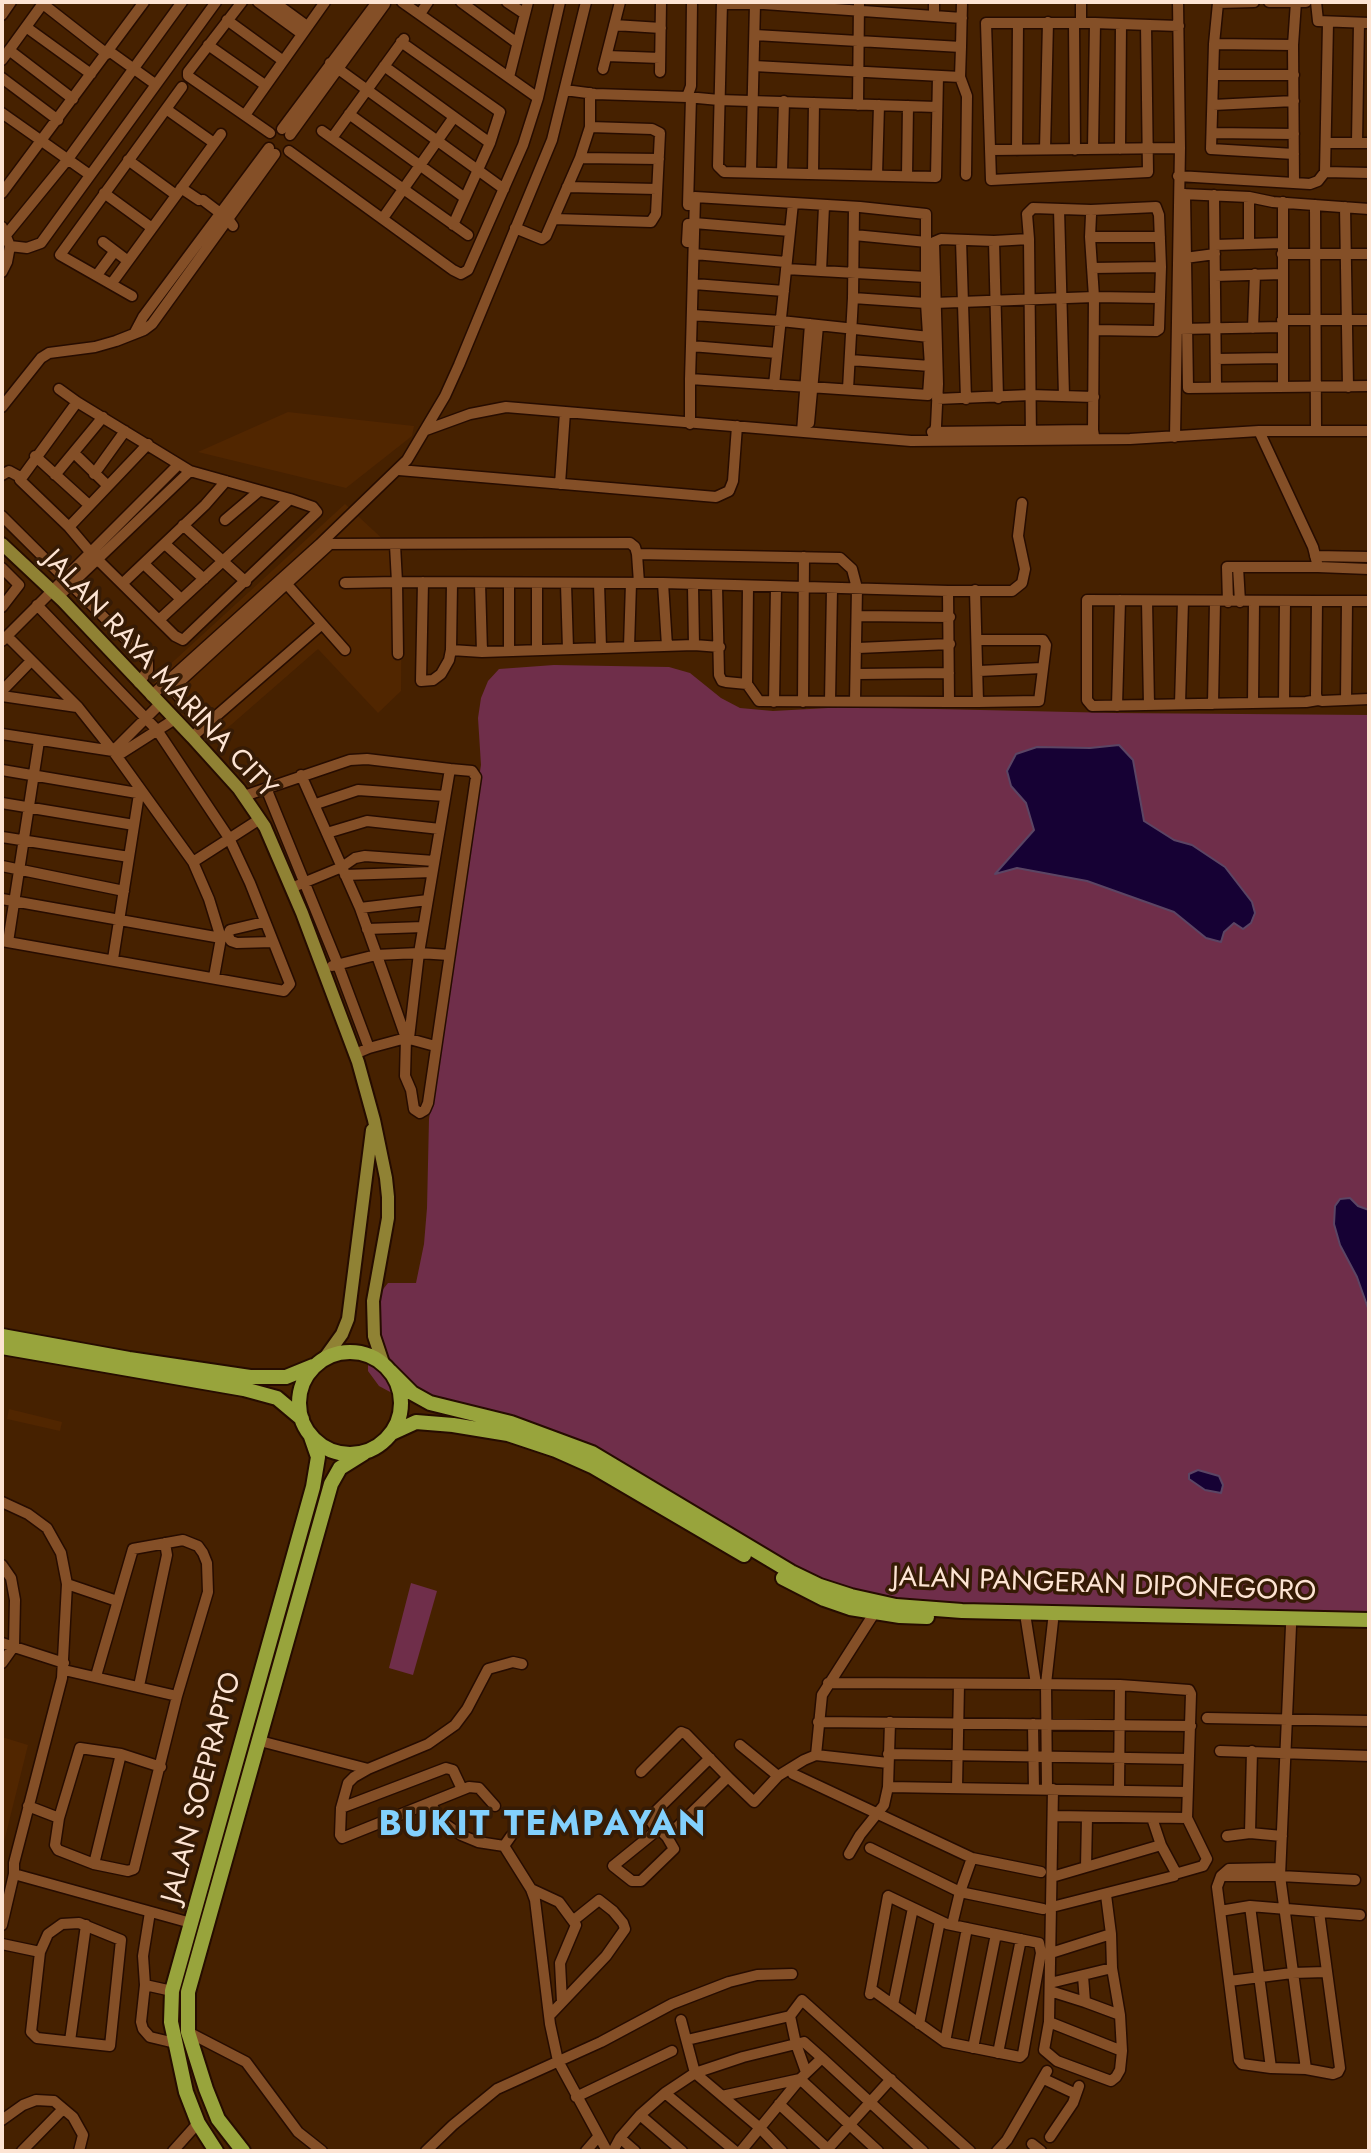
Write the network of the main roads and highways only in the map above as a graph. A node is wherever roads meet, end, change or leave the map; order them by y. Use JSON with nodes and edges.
{"nodes":[{"id":1,"x":2,"y":544,"type":"edge"},
{"id":2,"x":374,"y":1120,"type":"junction"},
{"id":3,"x":2,"y":1336,"type":"edge"},
{"id":4,"x":2,"y":1347,"type":"edge"},
{"id":5,"x":320,"y":1362,"type":"junction"},
{"id":6,"x":387,"y":1369,"type":"junction"},
{"id":7,"x":302,"y":1419,"type":"junction"},
{"id":8,"x":392,"y":1433,"type":"junction"},
{"id":9,"x":310,"y":1434,"type":"junction"},
{"id":10,"x":364,"y":1453,"type":"junction"},
{"id":11,"x":1369,"y":1620,"type":"edge"},
{"id":12,"x":1369,"y":1629,"type":"edge"},
{"id":13,"x":256,"y":1690,"type":"junction"},
{"id":14,"x":273,"y":1695,"type":"junction"},
{"id":15,"x":216,"y":2151,"type":"edge"},
{"id":16,"x":243,"y":2151,"type":"edge"}],
"edges":[{"from":1,"to":2,"type":"main road","name":"JALAN RAYA MARINA CITY"},
{"from":2,"to":5,"type":"main road","name":"JALAN RAYA MARINA CITY"},
{"from":2,"to":6,"type":"main road","name":"JALAN RAYA MARINA CITY"},
{"from":3,"to":5,"type":"highway"},
{"from":4,"to":7,"type":"highway"},
{"from":5,"to":6,"type":"highway"},
{"from":5,"to":7,"type":"highway"},
{"from":6,"to":8,"type":"highway"},
{"from":6,"to":11,"type":"highway","name":"JALAN PANGERAN DIPONEGORO"},
{"from":7,"to":9,"type":"highway"},
{"from":8,"to":10,"type":"highway"},
{"from":8,"to":12,"type":"highway","name":"JALAN PANGERAN DIPONEGORO"},
{"from":9,"to":10,"type":"highway"},
{"from":9,"to":13,"type":"highway","name":"JALAN SOEPRAPTO"},
{"from":10,"to":14,"type":"highway","name":"JALAN SOEPRAPTO"},
{"from":13,"to":14,"type":"highway"},
{"from":13,"to":15,"type":"highway","name":"JALAN SOEPRAPTO"},
{"from":14,"to":16,"type":"highway","name":"JALAN SOEPRAPTO"}]}
